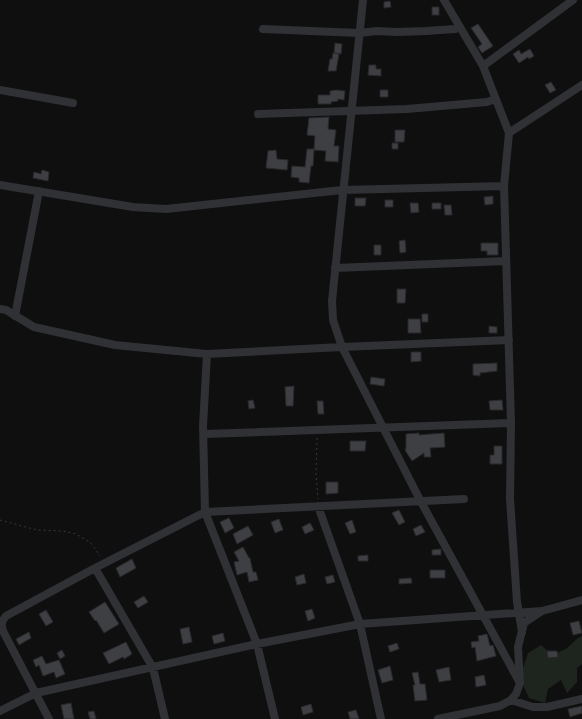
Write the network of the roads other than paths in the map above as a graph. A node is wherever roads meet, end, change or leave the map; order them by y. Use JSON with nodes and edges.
{"nodes":[{"id":1,"x":363,"y":0,"type":"edge"},
{"id":2,"x":444,"y":0,"type":"edge"},
{"id":3,"x":573,"y":0,"type":"edge"},
{"id":4,"x":460,"y":27,"type":"junction"},
{"id":5,"x":263,"y":29,"type":"dead end"},
{"id":6,"x":359,"y":33,"type":"junction"},
{"id":7,"x":483,"y":66,"type":"junction"},
{"id":8,"x":582,"y":85,"type":"edge"},
{"id":9,"x":0,"y":90,"type":"edge"},
{"id":10,"x":496,"y":99,"type":"junction"},
{"id":11,"x":73,"y":103,"type":"dead end"},
{"id":12,"x":351,"y":111,"type":"junction"},
{"id":13,"x":258,"y":114,"type":"dead end"},
{"id":14,"x":509,"y":133,"type":"junction"},
{"id":15,"x":0,"y":185,"type":"edge"},
{"id":16,"x":504,"y":186,"type":"junction"},
{"id":17,"x":342,"y":190,"type":"junction"},
{"id":18,"x":39,"y":192,"type":"junction"},
{"id":19,"x":506,"y":261,"type":"junction"},
{"id":20,"x":335,"y":268,"type":"junction"},
{"id":21,"x":0,"y":309,"type":"edge"},
{"id":22,"x":15,"y":316,"type":"junction"},
{"id":23,"x":509,"y":340,"type":"junction"},
{"id":24,"x":342,"y":347,"type":"junction"},
{"id":25,"x":207,"y":354,"type":"junction"},
{"id":26,"x":511,"y":423,"type":"junction"},
{"id":27,"x":383,"y":427,"type":"junction"},
{"id":28,"x":204,"y":434,"type":"junction"},
{"id":29,"x":464,"y":499,"type":"dead end"},
{"id":30,"x":420,"y":500,"type":"junction"},
{"id":31,"x":318,"y":506,"type":"junction"},
{"id":32,"x":205,"y":512,"type":"junction"},
{"id":33,"x":95,"y":568,"type":"junction"},
{"id":34,"x":582,"y":600,"type":"edge"},
{"id":35,"x":542,"y":610,"type":"junction"},
{"id":36,"x":519,"y":612,"type":"junction"},
{"id":37,"x":483,"y":615,"type":"junction"},
{"id":38,"x":2,"y":617,"type":"edge"},
{"id":39,"x":360,"y":624,"type":"junction"},
{"id":40,"x":522,"y":632,"type":"junction"},
{"id":41,"x":258,"y":644,"type":"junction"},
{"id":42,"x":153,"y":668,"type":"junction"},
{"id":43,"x":520,"y":683,"type":"junction"},
{"id":44,"x":36,"y":693,"type":"junction"},
{"id":45,"x":582,"y":699,"type":"edge"},
{"id":46,"x":511,"y":700,"type":"junction"},
{"id":47,"x":0,"y":711,"type":"edge"},
{"id":48,"x":49,"y":719,"type":"edge"},
{"id":49,"x":165,"y":719,"type":"edge"},
{"id":50,"x":275,"y":719,"type":"edge"},
{"id":51,"x":381,"y":719,"type":"edge"},
{"id":52,"x":438,"y":719,"type":"edge"}],
"edges":[{"from":1,"to":6,"type":"street"},
{"from":2,"to":4,"type":"street"},
{"from":3,"to":7,"type":"street"},
{"from":4,"to":6,"type":"street"},
{"from":4,"to":7,"type":"street"},
{"from":5,"to":6,"type":"street"},
{"from":6,"to":12,"type":"street"},
{"from":7,"to":10,"type":"street"},
{"from":8,"to":14,"type":"street"},
{"from":9,"to":11,"type":"street"},
{"from":10,"to":12,"type":"street"},
{"from":10,"to":14,"type":"street"},
{"from":12,"to":13,"type":"street"},
{"from":12,"to":17,"type":"street"},
{"from":14,"to":16,"type":"street"},
{"from":15,"to":18,"type":"street"},
{"from":16,"to":17,"type":"street"},
{"from":16,"to":19,"type":"street"},
{"from":17,"to":18,"type":"street"},
{"from":17,"to":20,"type":"street"},
{"from":18,"to":22,"type":"street"},
{"from":19,"to":20,"type":"street"},
{"from":19,"to":23,"type":"street"},
{"from":20,"to":24,"type":"street"},
{"from":21,"to":22,"type":"street"},
{"from":22,"to":25,"type":"street"},
{"from":23,"to":24,"type":"street"},
{"from":23,"to":26,"type":"street"},
{"from":24,"to":25,"type":"street"},
{"from":24,"to":27,"type":"street"},
{"from":25,"to":28,"type":"street"},
{"from":26,"to":27,"type":"street"},
{"from":26,"to":36,"type":"street"},
{"from":27,"to":28,"type":"street"},
{"from":27,"to":30,"type":"street"},
{"from":28,"to":32,"type":"street"},
{"from":29,"to":30,"type":"street"},
{"from":30,"to":31,"type":"street"},
{"from":30,"to":37,"type":"street"},
{"from":31,"to":32,"type":"street"},
{"from":31,"to":39,"type":"street"},
{"from":32,"to":33,"type":"street"},
{"from":32,"to":41,"type":"street"},
{"from":33,"to":38,"type":"street"},
{"from":33,"to":42,"type":"street"},
{"from":34,"to":35,"type":"street"},
{"from":35,"to":36,"type":"street"},
{"from":35,"to":40,"type":"street"},
{"from":36,"to":37,"type":"street"},
{"from":36,"to":40,"type":"street"},
{"from":37,"to":39,"type":"street"},
{"from":37,"to":43,"type":"street"},
{"from":38,"to":44,"type":"street"},
{"from":39,"to":41,"type":"street"},
{"from":39,"to":51,"type":"street"},
{"from":40,"to":43,"type":"street"},
{"from":41,"to":42,"type":"street"},
{"from":41,"to":50,"type":"street"},
{"from":42,"to":44,"type":"street"},
{"from":42,"to":49,"type":"street"},
{"from":43,"to":46,"type":"street"},
{"from":44,"to":47,"type":"street"},
{"from":44,"to":48,"type":"street"},
{"from":45,"to":46,"type":"street"},
{"from":46,"to":52,"type":"street"}]}
